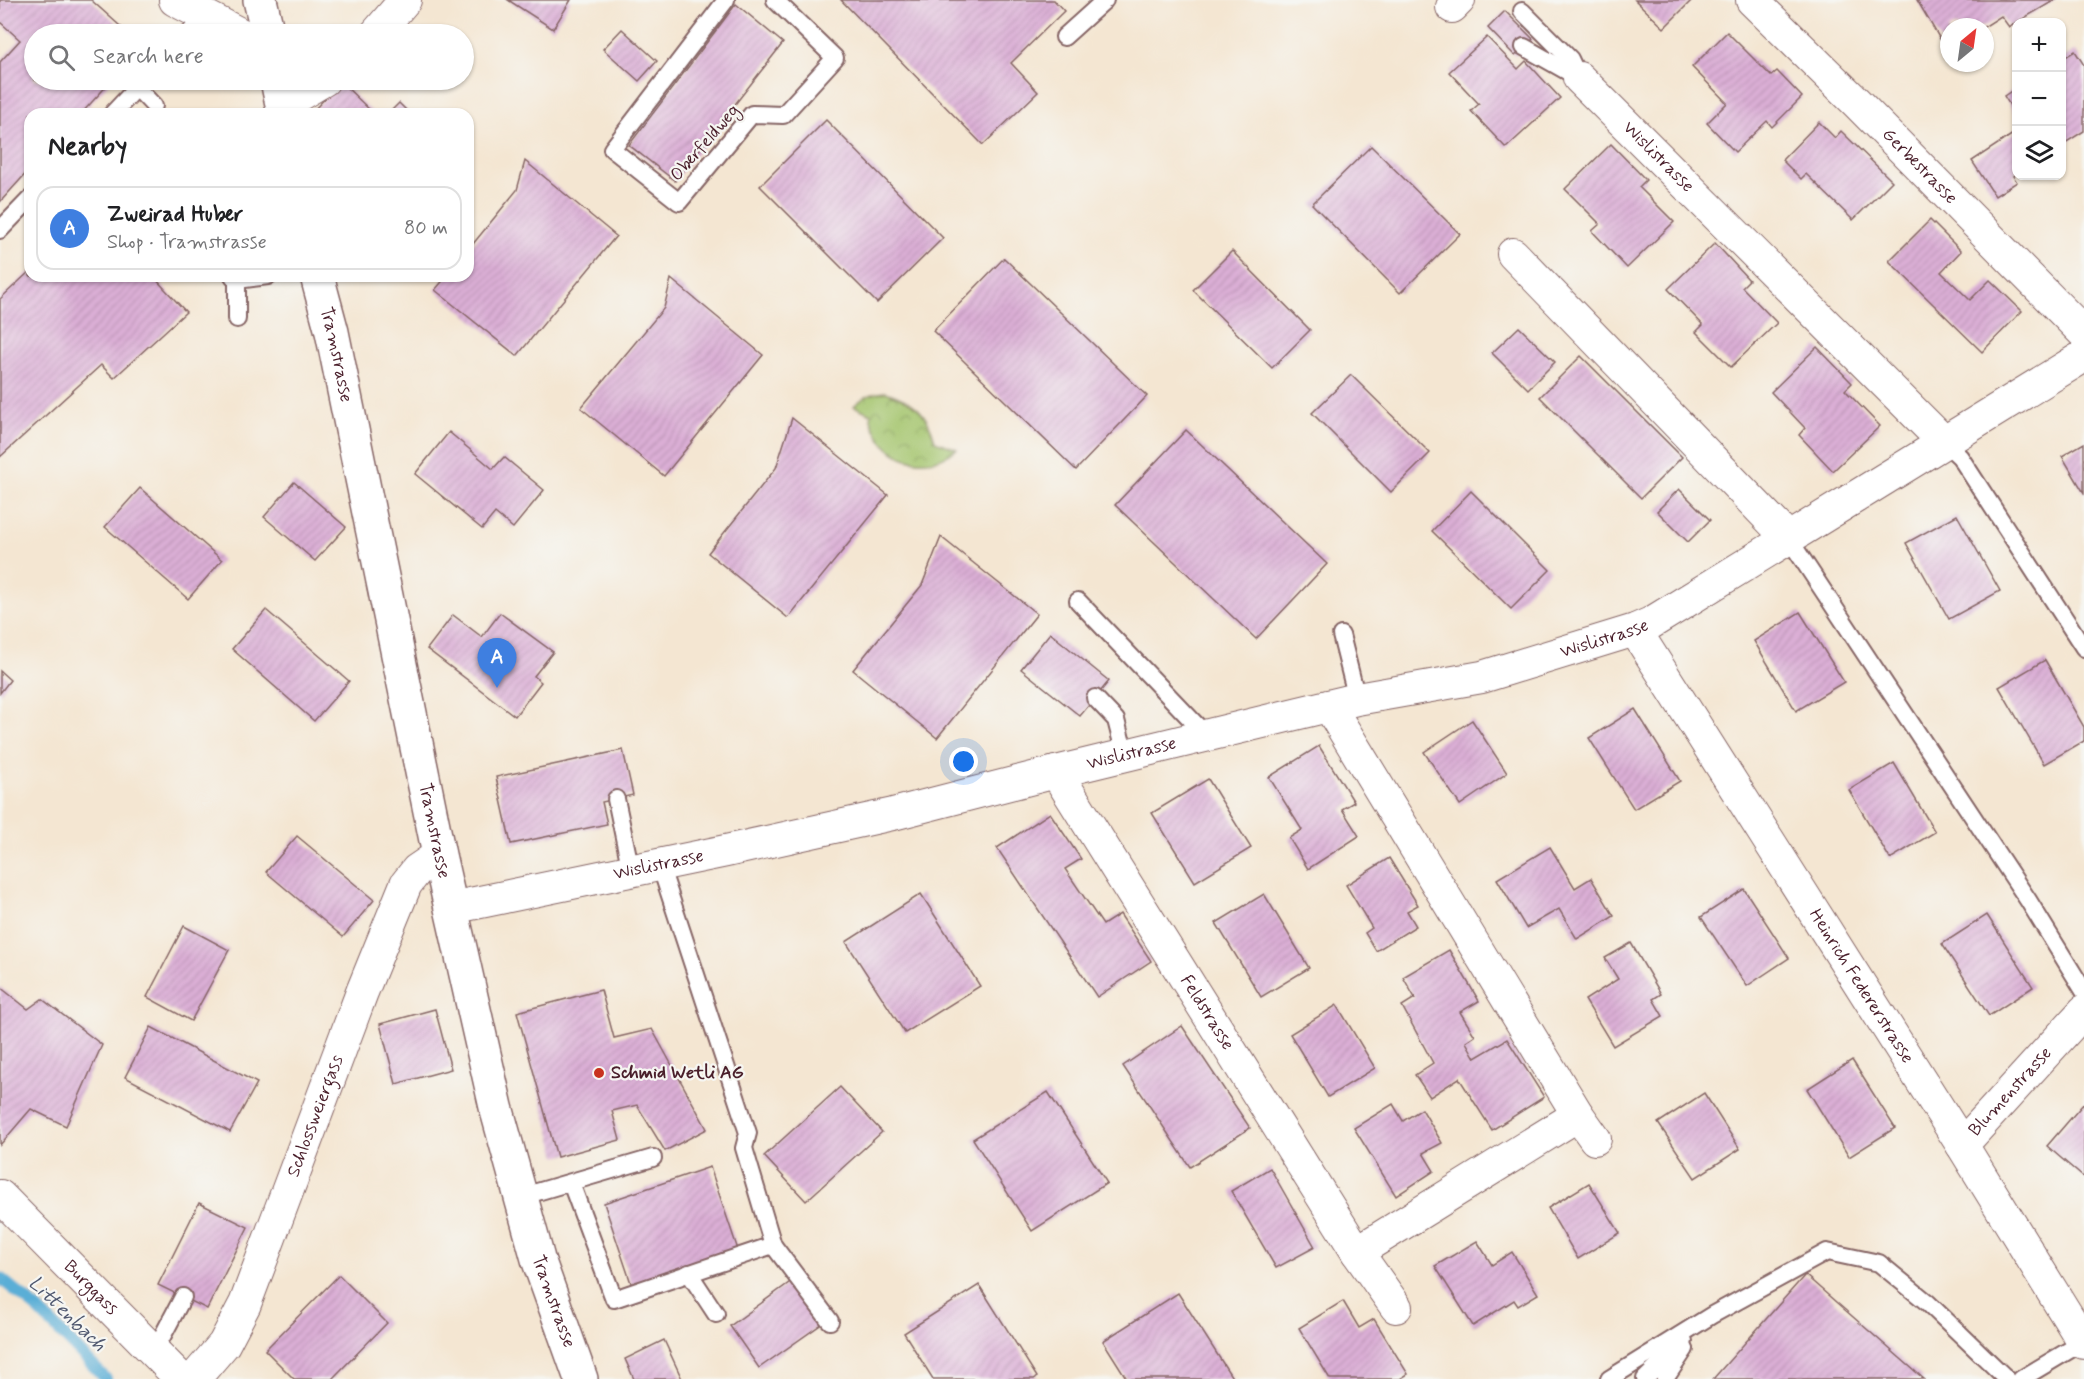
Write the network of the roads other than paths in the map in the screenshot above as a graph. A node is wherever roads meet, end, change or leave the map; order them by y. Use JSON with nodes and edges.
{"nodes":[{"id":1,"x":175,"y":0,"type":"edge"},
{"id":2,"x":260,"y":0,"type":"edge"},
{"id":3,"x":405,"y":0,"type":"edge"},
{"id":4,"x":726,"y":0,"type":"edge"},
{"id":5,"x":775,"y":0,"type":"edge"},
{"id":6,"x":1752,"y":0,"type":"edge"},
{"id":7,"x":1095,"y":3,"type":"edge"},
{"id":8,"x":1522,"y":11,"type":"dead end"},
{"id":9,"x":194,"y":24,"type":"edge"},
{"id":10,"x":266,"y":24,"type":"edge"},
{"id":11,"x":385,"y":24,"type":"edge"},
{"id":12,"x":1064,"y":37,"type":"dead end"},
{"id":13,"x":1524,"y":47,"type":"dead end"},
{"id":14,"x":1579,"y":78,"type":"junction"},
{"id":15,"x":135,"y":90,"type":"edge"},
{"id":16,"x":145,"y":90,"type":"edge"},
{"id":17,"x":302,"y":90,"type":"edge"},
{"id":18,"x":281,"y":100,"type":"edge"},
{"id":19,"x":154,"y":106,"type":"dead end"},
{"id":20,"x":118,"y":108,"type":"edge"},
{"id":21,"x":24,"y":205,"type":"edge"},
{"id":22,"x":0,"y":230,"type":"edge"},
{"id":23,"x":1513,"y":254,"type":"dead end"},
{"id":24,"x":235,"y":282,"type":"edge"},
{"id":25,"x":319,"y":282,"type":"edge"},
{"id":26,"x":237,"y":319,"type":"dead end"},
{"id":27,"x":2084,"y":333,"type":"edge"},
{"id":28,"x":2084,"y":357,"type":"edge"},
{"id":29,"x":1943,"y":441,"type":"junction"},
{"id":30,"x":1789,"y":539,"type":"junction"},
{"id":31,"x":1078,"y":601,"type":"dead end"},
{"id":32,"x":1635,"y":630,"type":"junction"},
{"id":33,"x":1341,"y":635,"type":"dead end"},
{"id":34,"x":2084,"y":648,"type":"edge"},
{"id":35,"x":1095,"y":698,"type":"dead end"},
{"id":36,"x":1343,"y":703,"type":"junction"},
{"id":37,"x":1206,"y":735,"type":"junction"},
{"id":38,"x":1125,"y":755,"type":"junction"},
{"id":39,"x":1056,"y":772,"type":"junction"},
{"id":40,"x":616,"y":799,"type":"dead end"},
{"id":41,"x":439,"y":855,"type":"junction"},
{"id":42,"x":646,"y":868,"type":"junction"},
{"id":43,"x":451,"y":908,"type":"junction"},
{"id":44,"x":2084,"y":991,"type":"edge"},
{"id":45,"x":2084,"y":1011,"type":"edge"},
{"id":46,"x":1962,"y":1145,"type":"junction"},
{"id":47,"x":653,"y":1158,"type":"dead end"},
{"id":48,"x":571,"y":1183,"type":"junction"},
{"id":49,"x":0,"y":1196,"type":"edge"},
{"id":50,"x":520,"y":1197,"type":"junction"},
{"id":51,"x":773,"y":1245,"type":"junction"},
{"id":52,"x":1357,"y":1252,"type":"junction"},
{"id":53,"x":688,"y":1273,"type":"junction"},
{"id":54,"x":183,"y":1297,"type":"dead end"},
{"id":55,"x":1395,"y":1307,"type":"dead end"},
{"id":56,"x":716,"y":1314,"type":"dead end"},
{"id":57,"x":1706,"y":1319,"type":"junction"},
{"id":58,"x":830,"y":1321,"type":"dead end"},
{"id":59,"x":2084,"y":1342,"type":"edge"},
{"id":60,"x":154,"y":1352,"type":"junction"},
{"id":61,"x":181,"y":1379,"type":"edge"},
{"id":62,"x":194,"y":1379,"type":"edge"},
{"id":63,"x":581,"y":1379,"type":"edge"},
{"id":64,"x":1609,"y":1379,"type":"edge"},
{"id":65,"x":1645,"y":1379,"type":"edge"},
{"id":66,"x":1665,"y":1379,"type":"edge"},
{"id":67,"x":2007,"y":1379,"type":"edge"},
{"id":68,"x":2021,"y":1379,"type":"edge"}],
"edges":[{"from":1,"to":9,"type":"street"},
{"from":2,"to":10,"type":"main road"},
{"from":3,"to":11,"type":"street"},
{"from":4,"to":5,"type":"lane","name":"Oberfeldweg"},
{"from":6,"to":27,"type":"street","name":"Gerbestrasse"},
{"from":7,"to":12,"type":"lane"},
{"from":8,"to":14,"type":"lane"},
{"from":13,"to":14,"type":"lane"},
{"from":14,"to":29,"type":"street","name":"Wislistrasse"},
{"from":15,"to":20,"type":"lane"},
{"from":16,"to":19,"type":"lane"},
{"from":17,"to":18,"type":"street"},
{"from":21,"to":22,"type":"lane"},
{"from":23,"to":30,"type":"street"},
{"from":24,"to":26,"type":"lane"},
{"from":25,"to":41,"type":"main road","name":"Tramstrasse"},
{"from":28,"to":29,"type":"street","name":"Wislistrasse"},
{"from":29,"to":30,"type":"street","name":"Wislistrasse"},
{"from":29,"to":34,"type":"lane"},
{"from":30,"to":32,"type":"street","name":"Wislistrasse"},
{"from":30,"to":44,"type":"lane"},
{"from":31,"to":37,"type":"lane"},
{"from":32,"to":36,"type":"street","name":"Wislistrasse"},
{"from":32,"to":46,"type":"street","name":"Heinrich Federerstrasse"},
{"from":33,"to":36,"type":"lane"},
{"from":35,"to":38,"type":"lane"},
{"from":36,"to":37,"type":"street","name":"Wislistrasse"},
{"from":36,"to":52,"type":"street"},
{"from":37,"to":38,"type":"street","name":"Wislistrasse"},
{"from":38,"to":39,"type":"street","name":"Wislistrasse"},
{"from":39,"to":42,"type":"street","name":"Wislistrasse"},
{"from":39,"to":52,"type":"street","name":"Feldstrasse"},
{"from":40,"to":42,"type":"lane"},
{"from":41,"to":43,"type":"main road","name":"Tramstrasse"},
{"from":41,"to":62,"type":"street","name":"Schlossweiergass"},
{"from":42,"to":43,"type":"street","name":"Wislistrasse"},
{"from":42,"to":51,"type":"lane"},
{"from":43,"to":50,"type":"main road","name":"Tramstrasse"},
{"from":45,"to":46,"type":"street","name":"Blumenstrasse"},
{"from":46,"to":59,"type":"street","name":"Heinrich Federerstrasse"},
{"from":47,"to":48,"type":"lane"},
{"from":48,"to":50,"type":"lane"},
{"from":48,"to":53,"type":"lane"},
{"from":49,"to":60,"type":"street","name":"Burggass"},
{"from":50,"to":63,"type":"main road","name":"Tramstrasse"},
{"from":51,"to":53,"type":"lane"},
{"from":51,"to":58,"type":"lane"},
{"from":52,"to":55,"type":"street","name":"Feldstrasse"},
{"from":53,"to":56,"type":"lane"},
{"from":54,"to":60,"type":"lane"},
{"from":57,"to":64,"type":"lane"},
{"from":57,"to":65,"type":"lane"},
{"from":57,"to":66,"type":"lane"},
{"from":57,"to":67,"type":"lane"},
{"from":59,"to":68,"type":"lane"},
{"from":60,"to":61,"type":"street","name":"Burggass"}]}
